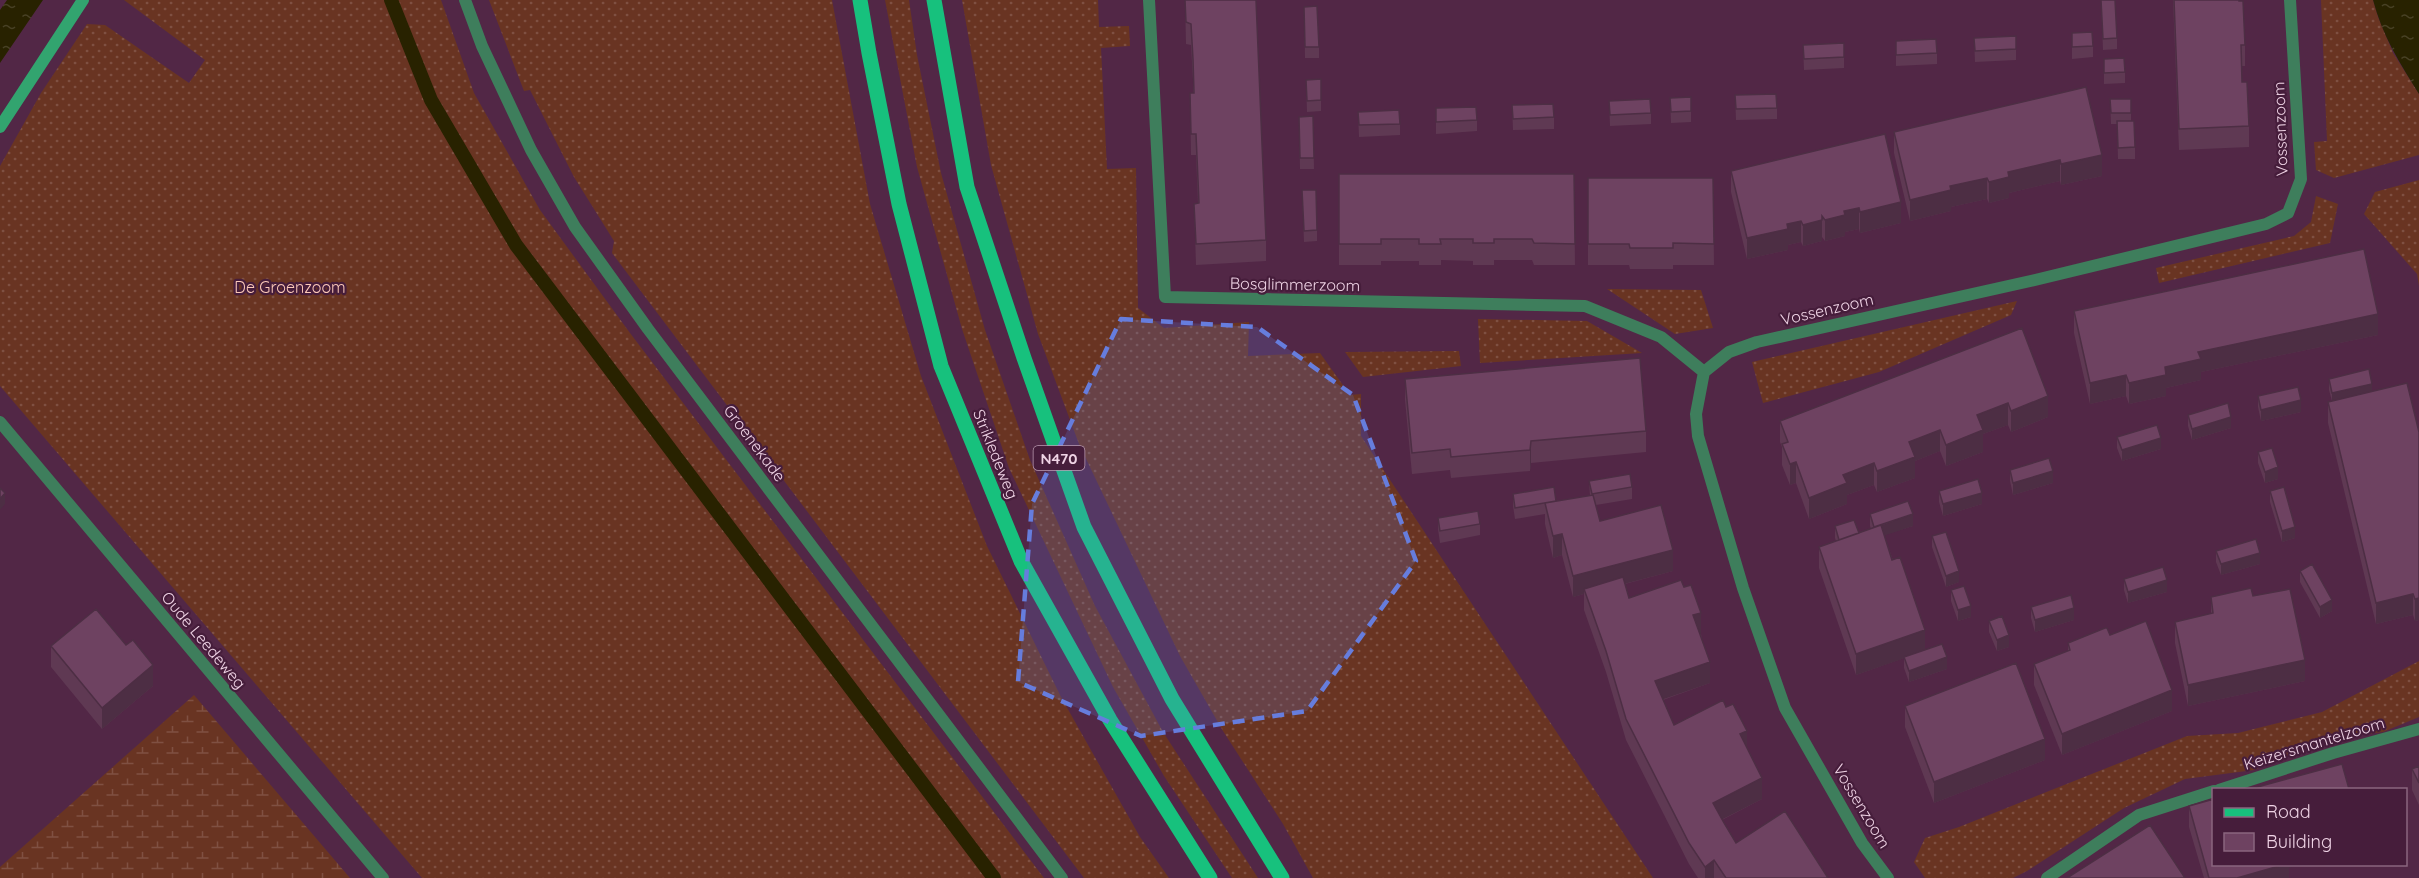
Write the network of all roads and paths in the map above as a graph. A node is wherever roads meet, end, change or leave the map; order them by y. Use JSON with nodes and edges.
{"nodes":[{"id":1,"x":83,"y":0,"type":"edge"},
{"id":2,"x":465,"y":0,"type":"edge"},
{"id":3,"x":861,"y":0,"type":"edge"},
{"id":4,"x":934,"y":0,"type":"edge"},
{"id":5,"x":1149,"y":0,"type":"edge"},
{"id":6,"x":2290,"y":0,"type":"edge"},
{"id":7,"x":0,"y":127,"type":"edge"},
{"id":8,"x":1704,"y":372,"type":"junction"},
{"id":9,"x":0,"y":422,"type":"edge"},
{"id":10,"x":2419,"y":729,"type":"edge"},
{"id":11,"x":2222,"y":788,"type":"edge"},
{"id":12,"x":2212,"y":792,"type":"edge"},
{"id":13,"x":383,"y":878,"type":"edge"},
{"id":14,"x":1062,"y":878,"type":"edge"},
{"id":15,"x":1210,"y":878,"type":"edge"},
{"id":16,"x":1282,"y":878,"type":"edge"},
{"id":17,"x":1888,"y":878,"type":"edge"},
{"id":18,"x":2047,"y":878,"type":"edge"}],
"edges":[{"from":1,"to":7,"type":"street"},
{"from":2,"to":14,"type":"street","name":"Groenekade"},
{"from":3,"to":15,"type":"main road","name":"Strikledeweg"},
{"from":4,"to":16,"type":"main road","number":"N470"},
{"from":5,"to":8,"type":"street","name":"Bosglimmerzoom"},
{"from":6,"to":8,"type":"street","name":"Vossenzoom"},
{"from":8,"to":17,"type":"street","name":"Vossenzoom"},
{"from":9,"to":13,"type":"street","name":"Oude Leedeweg"},
{"from":10,"to":11,"type":"street","name":"Keizersmantelzoom"},
{"from":12,"to":18,"type":"street"}]}
